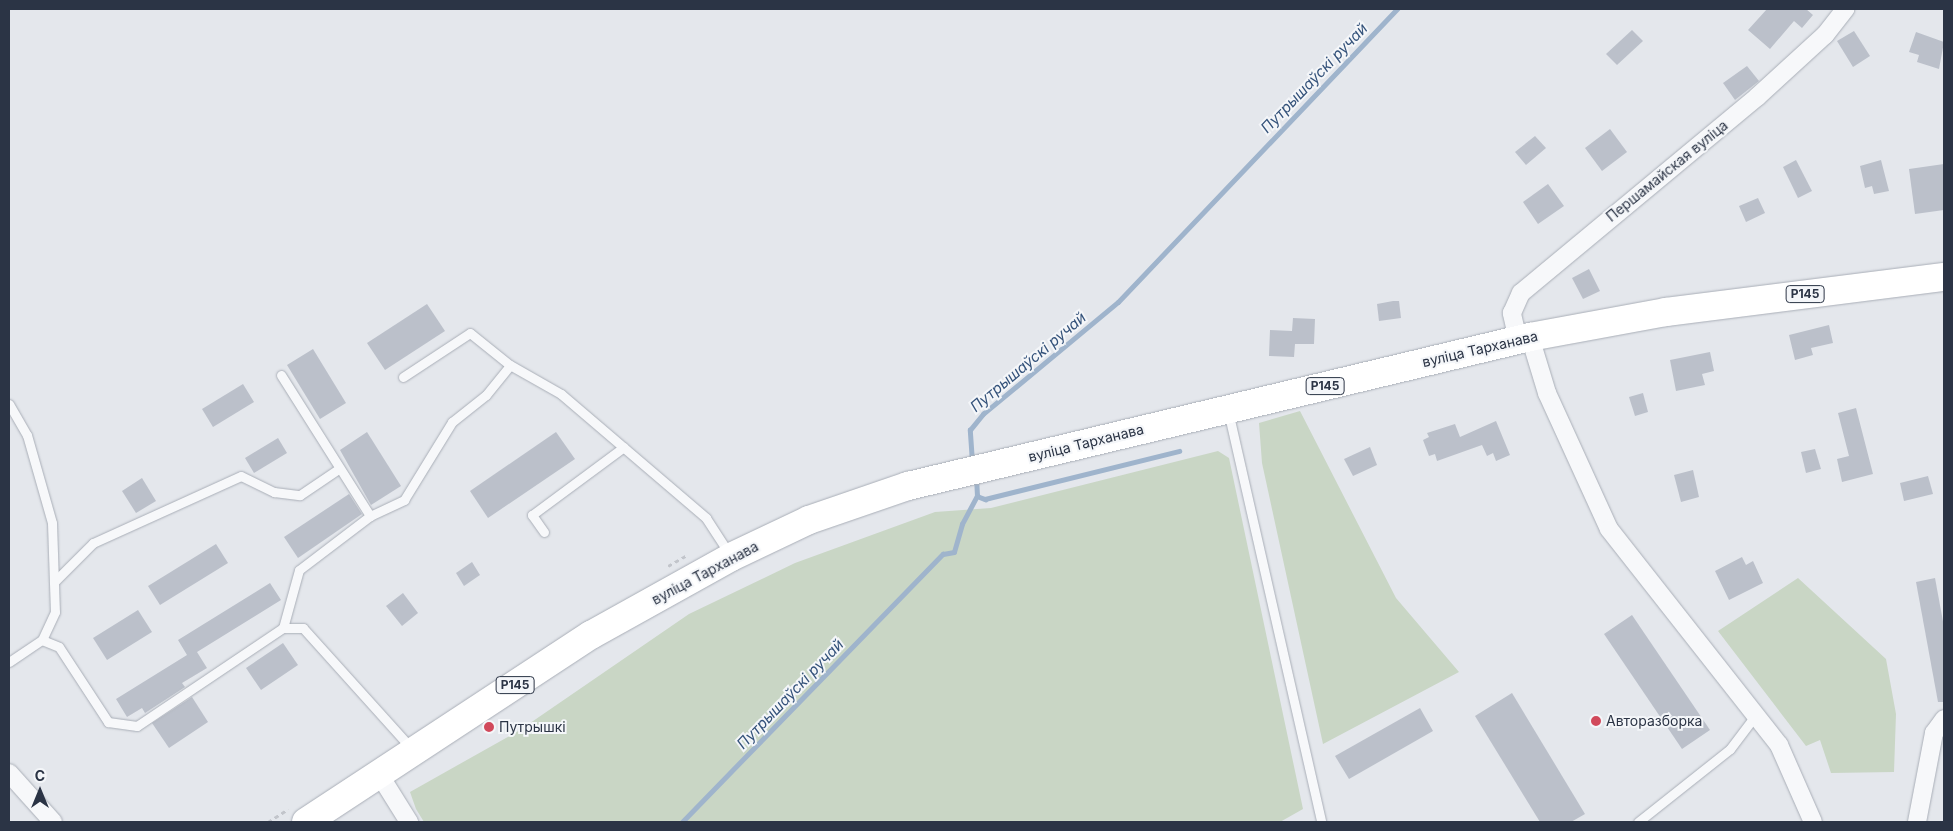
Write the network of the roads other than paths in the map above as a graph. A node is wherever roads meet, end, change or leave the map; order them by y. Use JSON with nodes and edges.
{"nodes":[{"id":1,"x":1846,"y":9,"type":"edge"},
{"id":2,"x":1944,"y":277,"type":"edge"},
{"id":3,"x":1524,"y":338,"type":"junction"},
{"id":4,"x":510,"y":365,"type":"junction"},
{"id":5,"x":280,"y":375,"type":"dead end"},
{"id":6,"x":403,"y":377,"type":"dead end"},
{"id":7,"x":9,"y":404,"type":"edge"},
{"id":8,"x":1227,"y":408,"type":"junction"},
{"id":9,"x":624,"y":447,"type":"junction"},
{"id":10,"x":337,"y":470,"type":"junction"},
{"id":11,"x":370,"y":516,"type":"junction"},
{"id":12,"x":544,"y":532,"type":"dead end"},
{"id":13,"x":731,"y":557,"type":"junction"},
{"id":14,"x":54,"y":582,"type":"junction"},
{"id":15,"x":283,"y":628,"type":"junction"},
{"id":16,"x":42,"y":640,"type":"junction"},
{"id":17,"x":9,"y":662,"type":"edge"},
{"id":18,"x":1755,"y":716,"type":"junction"},
{"id":19,"x":1944,"y":720,"type":"edge"},
{"id":20,"x":414,"y":751,"type":"junction"},
{"id":21,"x":9,"y":773,"type":"edge"},
{"id":22,"x":379,"y":774,"type":"junction"},
{"id":23,"x":52,"y":822,"type":"edge"},
{"id":24,"x":306,"y":822,"type":"edge"},
{"id":25,"x":409,"y":822,"type":"edge"},
{"id":26,"x":1320,"y":822,"type":"edge"},
{"id":27,"x":1638,"y":822,"type":"edge"},
{"id":28,"x":1814,"y":822,"type":"edge"},
{"id":29,"x":1917,"y":822,"type":"edge"}],
"edges":[{"from":1,"to":3,"type":"street","name":"Першамайская вуліца"},
{"from":2,"to":3,"type":"main road","name":"вуліца Тарханава","number":"Р145"},
{"from":3,"to":8,"type":"main road","name":"вуліца Тарханава","number":"Р145"},
{"from":3,"to":18,"type":"street","name":"Першамайская вуліца"},
{"from":4,"to":6,"type":"lane"},
{"from":4,"to":9,"type":"lane"},
{"from":4,"to":11,"type":"lane"},
{"from":5,"to":10,"type":"lane"},
{"from":7,"to":14,"type":"lane"},
{"from":8,"to":13,"type":"main road","name":"вуліца Тарханава","number":"Р145"},
{"from":8,"to":26,"type":"lane"},
{"from":9,"to":12,"type":"lane"},
{"from":9,"to":13,"type":"lane"},
{"from":10,"to":11,"type":"lane"},
{"from":10,"to":14,"type":"lane"},
{"from":11,"to":15,"type":"lane"},
{"from":13,"to":20,"type":"main road","name":"вуліца Тарханава","number":"Р145"},
{"from":14,"to":16,"type":"lane"},
{"from":15,"to":16,"type":"lane"},
{"from":15,"to":20,"type":"lane"},
{"from":16,"to":17,"type":"lane"},
{"from":18,"to":27,"type":"lane"},
{"from":18,"to":28,"type":"street","name":"Першамайская вуліца"},
{"from":19,"to":29,"type":"street"},
{"from":20,"to":22,"type":"main road","name":"вуліца Тарханава","number":"Р145"},
{"from":21,"to":23,"type":"street"},
{"from":22,"to":24,"type":"main road","name":"вуліца Тарханава","number":"Р145"},
{"from":22,"to":25,"type":"street"}]}
